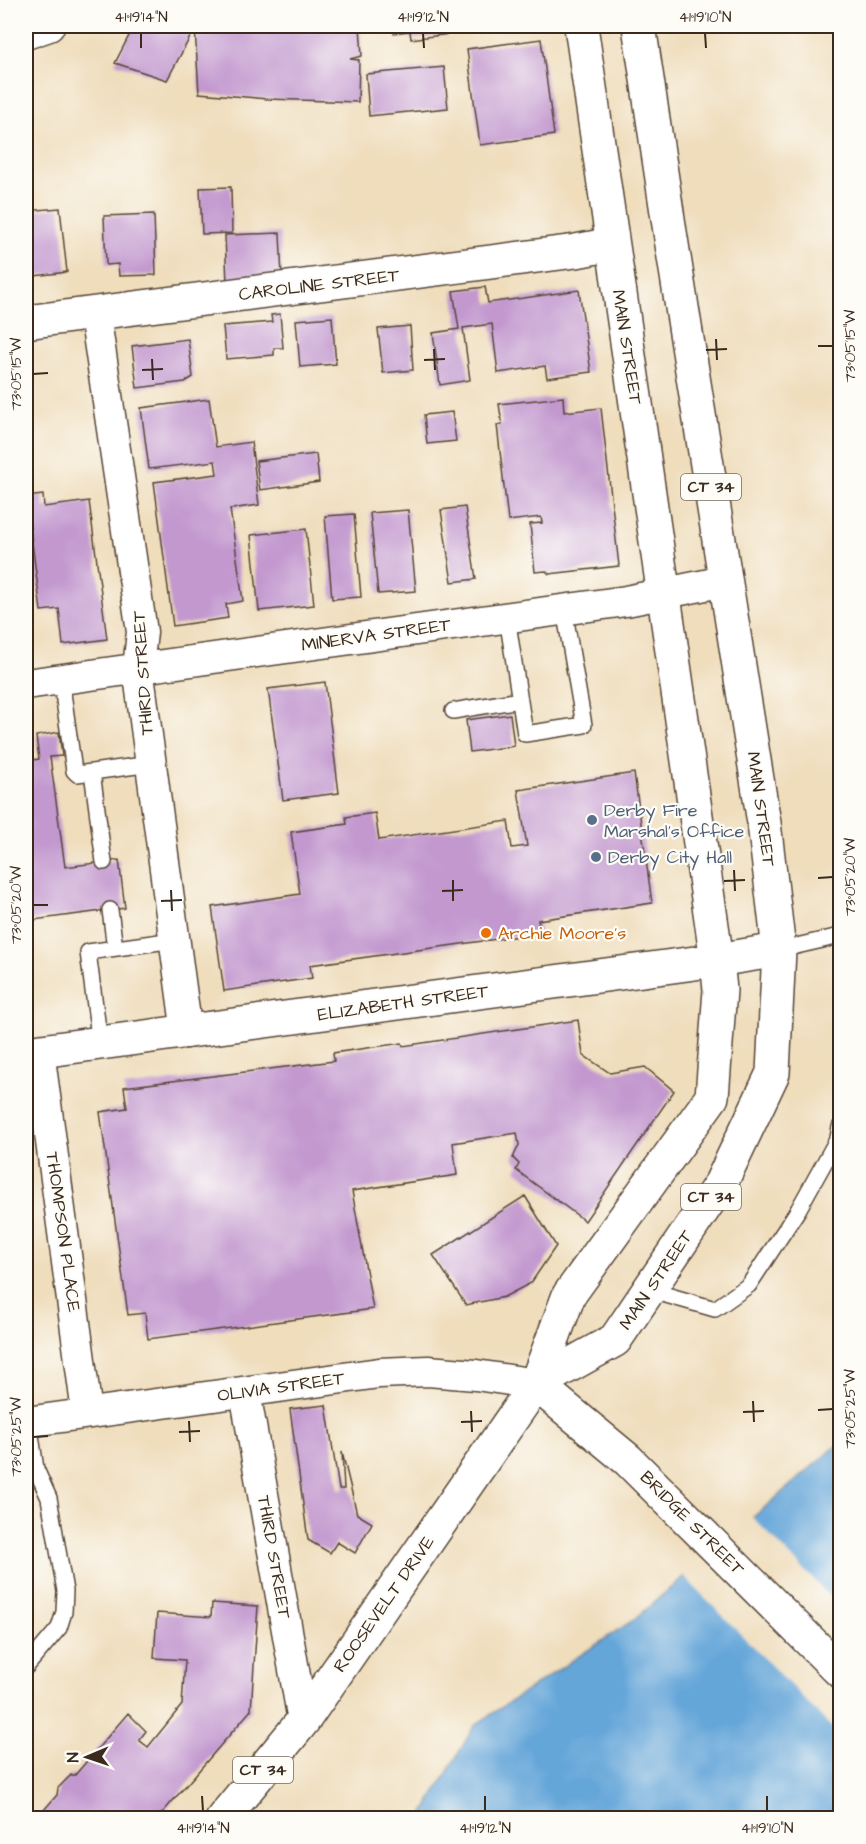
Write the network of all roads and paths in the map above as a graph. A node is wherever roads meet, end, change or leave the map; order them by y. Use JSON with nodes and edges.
{"nodes":[{"id":1,"x":49,"y":26,"type":"edge"},
{"id":2,"x":581,"y":26,"type":"edge"},
{"id":3,"x":639,"y":26,"type":"edge"},
{"id":4,"x":26,"y":33,"type":"edge"},
{"id":5,"x":612,"y":244,"type":"junction"},
{"id":6,"x":95,"y":314,"type":"junction"},
{"id":7,"x":26,"y":322,"type":"edge"},
{"id":8,"x":725,"y":580,"type":"junction"},
{"id":9,"x":664,"y":593,"type":"junction"},
{"id":10,"x":564,"y":609,"type":"junction"},
{"id":11,"x":507,"y":617,"type":"junction"},
{"id":12,"x":138,"y":668,"type":"junction"},
{"id":13,"x":61,"y":679,"type":"junction"},
{"id":14,"x":26,"y":684,"type":"edge"},
{"id":15,"x":520,"y":700,"type":"junction"},
{"id":16,"x":453,"y":711,"type":"dead end"},
{"id":17,"x":151,"y":765,"type":"junction"},
{"id":18,"x":92,"y":772,"type":"junction"},
{"id":19,"x":104,"y":862,"type":"dead end"},
{"id":20,"x":110,"y":910,"type":"dead end"},
{"id":21,"x":840,"y":936,"type":"edge"},
{"id":22,"x":174,"y":940,"type":"junction"},
{"id":23,"x":115,"y":948,"type":"junction"},
{"id":24,"x":780,"y":950,"type":"junction"},
{"id":25,"x":717,"y":960,"type":"junction"},
{"id":26,"x":187,"y":1033,"type":"junction"},
{"id":27,"x":100,"y":1044,"type":"junction"},
{"id":28,"x":32,"y":1052,"type":"edge"},
{"id":29,"x":840,"y":1127,"type":"edge"},
{"id":30,"x":649,"y":1290,"type":"junction"},
{"id":31,"x":536,"y":1384,"type":"junction"},
{"id":32,"x":245,"y":1392,"type":"junction"},
{"id":33,"x":87,"y":1413,"type":"junction"},
{"id":34,"x":27,"y":1422,"type":"edge"},
{"id":35,"x":26,"y":1667,"type":"edge"},
{"id":36,"x":840,"y":1671,"type":"edge"},
{"id":37,"x":303,"y":1721,"type":"junction"},
{"id":38,"x":223,"y":1818,"type":"edge"}],
"edges":[{"from":1,"to":4,"type":"street"},
{"from":2,"to":5,"type":"main road","name":"MAIN STREET","number":"CT 34"},
{"from":3,"to":8,"type":"main road","name":"MAIN STREET","number":"CT 34"},
{"from":5,"to":6,"type":"main road","name":"CAROLINE STREET"},
{"from":5,"to":9,"type":"main road","name":"MAIN STREET","number":"CT 34"},
{"from":6,"to":7,"type":"main road","name":"CAROLINE STREET"},
{"from":6,"to":12,"type":"street","name":"THIRD STREET"},
{"from":8,"to":9,"type":"street","name":"MINERVA STREET"},
{"from":8,"to":24,"type":"main road","name":"MAIN STREET","number":"CT 34"},
{"from":9,"to":10,"type":"street","name":"MINERVA STREET"},
{"from":9,"to":25,"type":"main road","name":"MAIN STREET","number":"CT 34"},
{"from":10,"to":11,"type":"street","name":"MINERVA STREET"},
{"from":10,"to":15,"type":"lane"},
{"from":11,"to":12,"type":"street","name":"MINERVA STREET"},
{"from":11,"to":15,"type":"lane"},
{"from":12,"to":13,"type":"street","name":"MINERVA STREET"},
{"from":12,"to":17,"type":"street","name":"THIRD STREET"},
{"from":13,"to":14,"type":"street","name":"MINERVA STREET"},
{"from":13,"to":18,"type":"lane"},
{"from":15,"to":16,"type":"lane"},
{"from":17,"to":18,"type":"lane"},
{"from":17,"to":22,"type":"street","name":"THIRD STREET"},
{"from":18,"to":19,"type":"lane"},
{"from":20,"to":23,"type":"lane"},
{"from":21,"to":24,"type":"lane"},
{"from":22,"to":23,"type":"lane"},
{"from":22,"to":26,"type":"street","name":"THIRD STREET"},
{"from":23,"to":27,"type":"lane"},
{"from":24,"to":25,"type":"main road","name":"ELIZABETH STREET"},
{"from":24,"to":30,"type":"main road","name":"MAIN STREET","number":"CT 34"},
{"from":25,"to":26,"type":"main road","name":"ELIZABETH STREET"},
{"from":25,"to":31,"type":"main road","name":"MAIN STREET","number":"CT 34"},
{"from":26,"to":27,"type":"main road","name":"ELIZABETH STREET"},
{"from":27,"to":28,"type":"main road","name":"ELIZABETH STREET"},
{"from":28,"to":33,"type":"street","name":"THOMPSON PLACE"},
{"from":29,"to":30,"type":"lane"},
{"from":30,"to":31,"type":"main road","name":"MAIN STREET","number":"CT 34"},
{"from":31,"to":32,"type":"street","name":"OLIVIA STREET"},
{"from":31,"to":36,"type":"main road","name":"BRIDGE STREET"},
{"from":31,"to":37,"type":"main road","name":"ROOSEVELT DRIVE","number":"CT 34"},
{"from":32,"to":33,"type":"street","name":"OLIVIA STREET"},
{"from":32,"to":37,"type":"street","name":"THIRD STREET"},
{"from":33,"to":34,"type":"street","name":"OLIVIA STREET"},
{"from":34,"to":35,"type":"lane"},
{"from":37,"to":38,"type":"main road","name":"ROOSEVELT DRIVE","number":"CT 34"}]}
